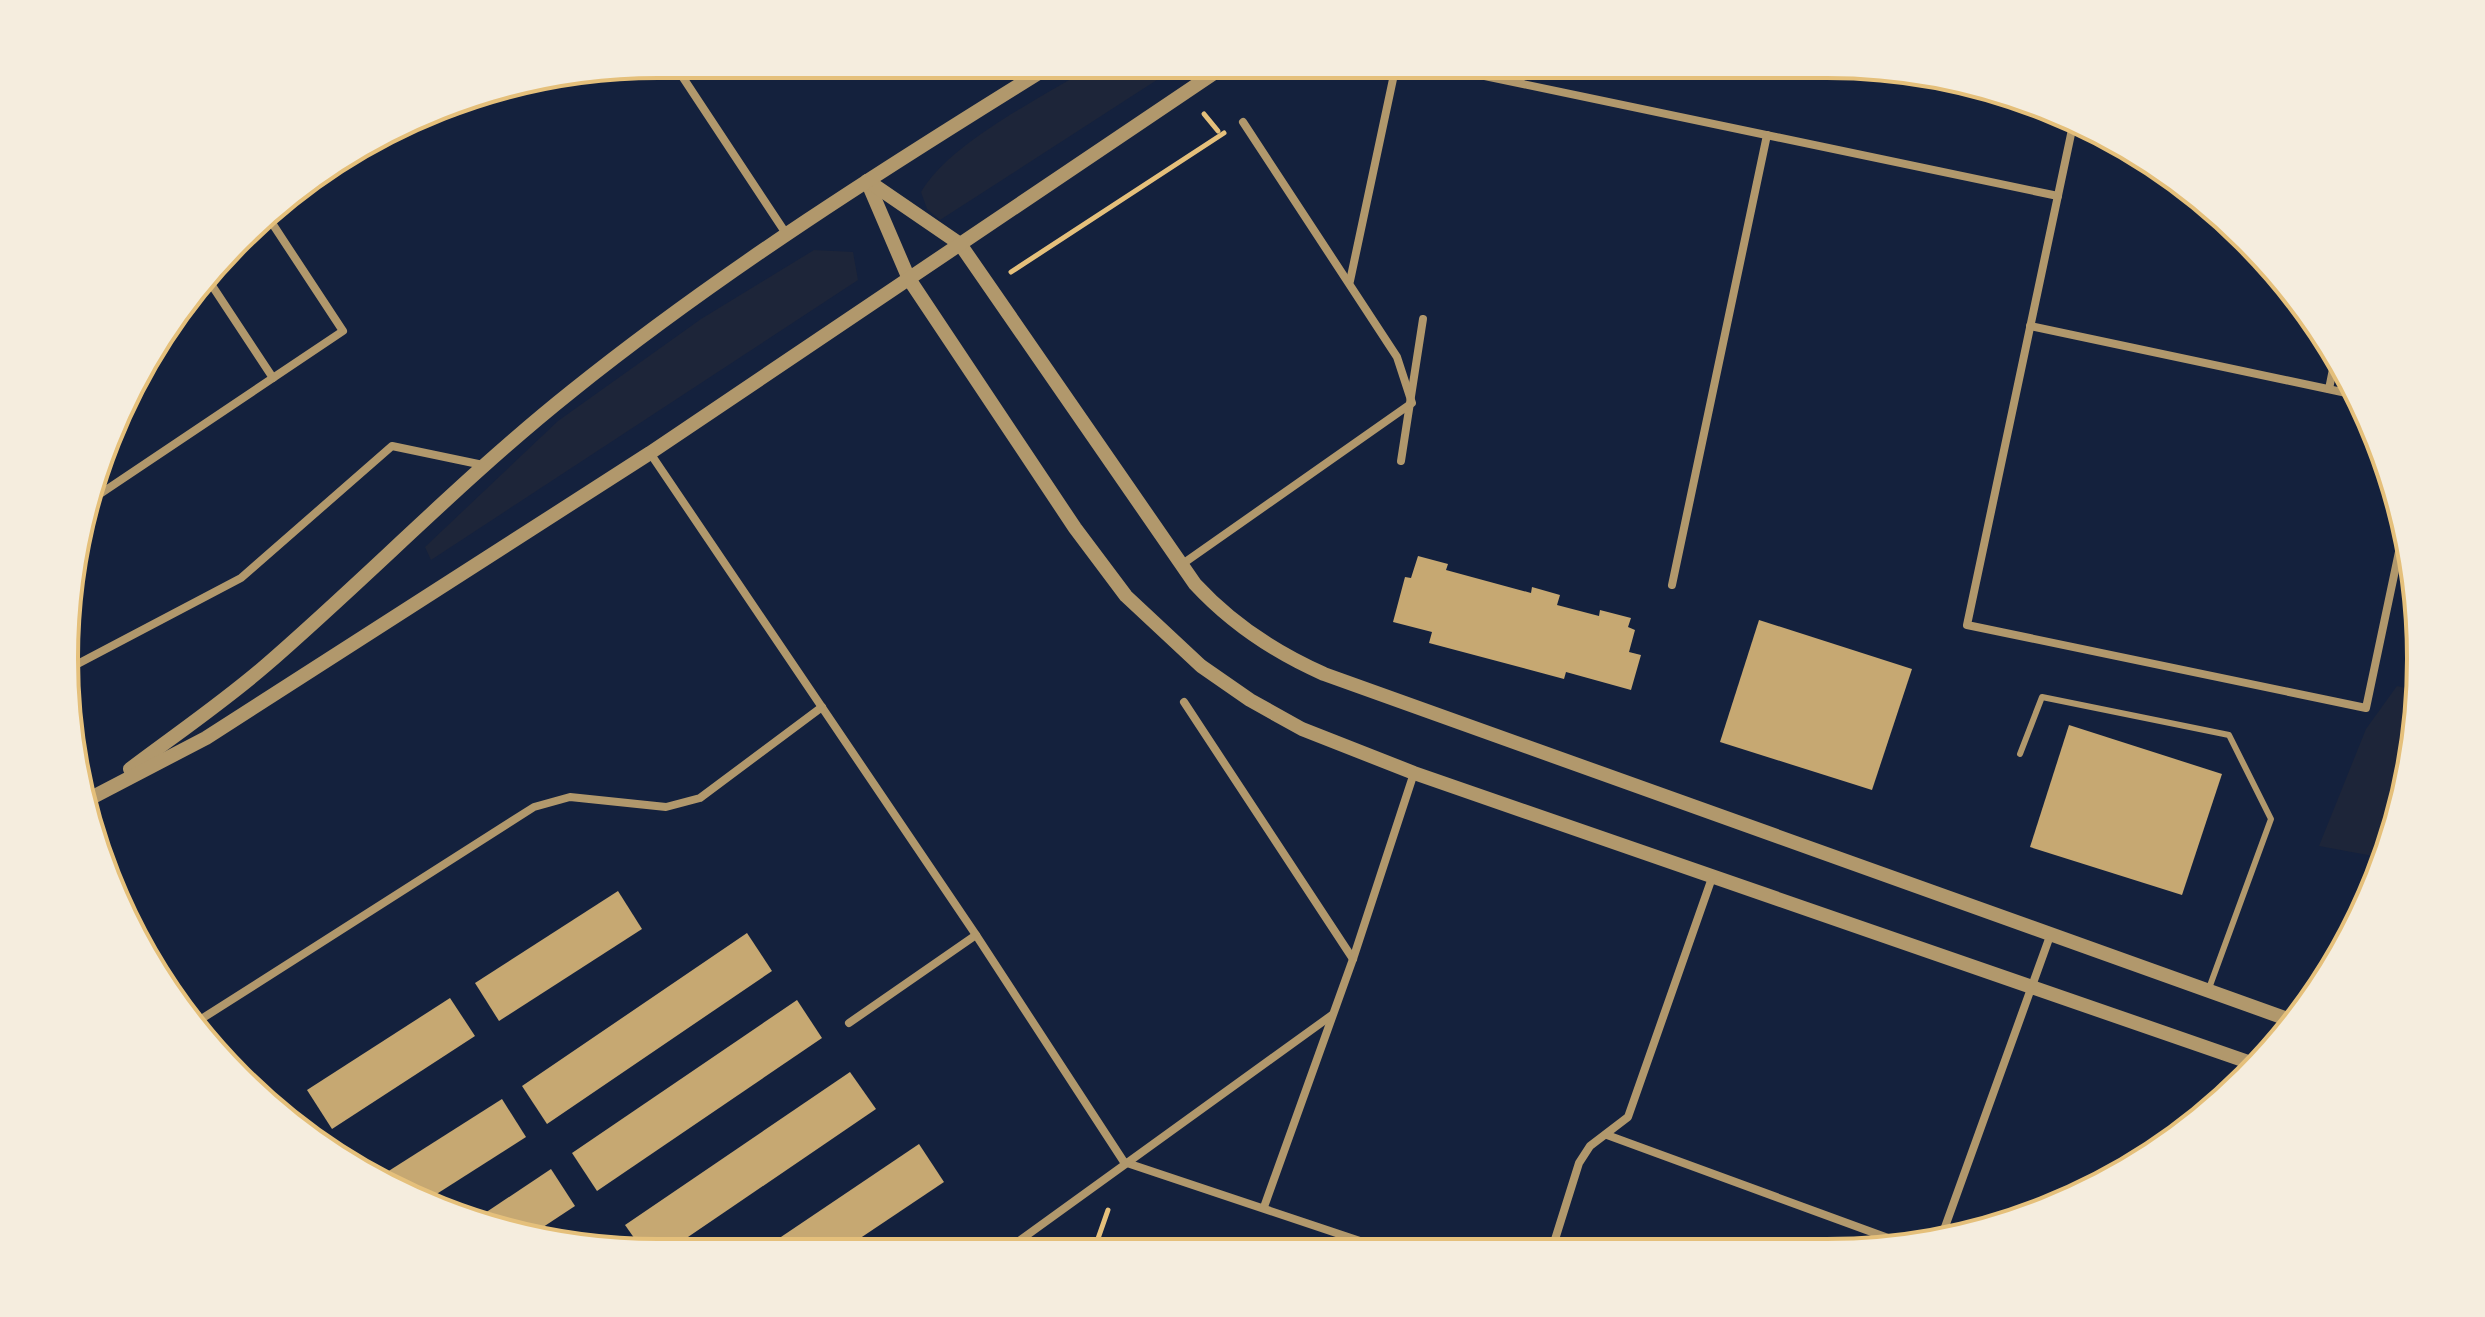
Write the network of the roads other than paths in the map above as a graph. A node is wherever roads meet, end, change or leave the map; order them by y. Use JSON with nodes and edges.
{"nodes":[{"id":1,"x":683,"y":78,"type":"edge"},
{"id":2,"x":1031,"y":78,"type":"edge"},
{"id":3,"x":1207,"y":78,"type":"edge"},
{"id":4,"x":1393,"y":78,"type":"edge"},
{"id":5,"x":1494,"y":78,"type":"edge"},
{"id":6,"x":1028,"y":80,"type":"joint"},
{"id":7,"x":1243,"y":122,"type":"road end"},
{"id":8,"x":2071,"y":133,"type":"edge"},
{"id":9,"x":1767,"y":135,"type":"junction"},
{"id":10,"x":867,"y":181,"type":"junction"},
{"id":11,"x":2058,"y":196,"type":"junction"},
{"id":12,"x":273,"y":225,"type":"edge"},
{"id":13,"x":787,"y":235,"type":"junction"},
{"id":14,"x":960,"y":244,"type":"junction"},
{"id":15,"x":909,"y":279,"type":"junction"},
{"id":16,"x":1350,"y":281,"type":"junction"},
{"id":17,"x":213,"y":287,"type":"edge"},
{"id":18,"x":1423,"y":319,"type":"dead end"},
{"id":19,"x":2030,"y":326,"type":"junction"},
{"id":20,"x":2332,"y":374,"type":"edge"},
{"id":21,"x":273,"y":378,"type":"junction"},
{"id":22,"x":2329,"y":389,"type":"junction"},
{"id":23,"x":2342,"y":392,"type":"edge"},
{"id":24,"x":1412,"y":403,"type":"junction"},
{"id":25,"x":650,"y":453,"type":"junction"},
{"id":26,"x":1401,"y":461,"type":"dead end"},
{"id":27,"x":483,"y":465,"type":"junction"},
{"id":28,"x":103,"y":492,"type":"edge"},
{"id":29,"x":2398,"y":558,"type":"edge"},
{"id":30,"x":1181,"y":565,"type":"junction"},
{"id":31,"x":1672,"y":585,"type":"dead end"},
{"id":32,"x":78,"y":664,"type":"edge"},
{"id":33,"x":1184,"y":702,"type":"dead end"},
{"id":34,"x":822,"y":707,"type":"junction"},
{"id":35,"x":2020,"y":754,"type":"dead end"},
{"id":36,"x":1414,"y":773,"type":"junction"},
{"id":37,"x":95,"y":796,"type":"edge"},
{"id":38,"x":1713,"y":874,"type":"junction"},
{"id":39,"x":976,"y":935,"type":"junction"},
{"id":40,"x":2050,"y":936,"type":"junction"},
{"id":41,"x":1353,"y":959,"type":"junction"},
{"id":42,"x":2032,"y":985,"type":"junction"},
{"id":43,"x":2208,"y":991,"type":"junction"},
{"id":44,"x":1333,"y":1015,"type":"junction"},
{"id":45,"x":2283,"y":1017,"type":"edge"},
{"id":46,"x":203,"y":1018,"type":"edge"},
{"id":47,"x":849,"y":1023,"type":"dead end"},
{"id":48,"x":2245,"y":1061,"type":"edge"},
{"id":49,"x":1607,"y":1135,"type":"junction"},
{"id":50,"x":1124,"y":1162,"type":"junction"},
{"id":51,"x":1264,"y":1207,"type":"junction"},
{"id":52,"x":1945,"y":1227,"type":"edge"},
{"id":53,"x":1883,"y":1236,"type":"edge"},
{"id":54,"x":1021,"y":1239,"type":"edge"},
{"id":55,"x":1355,"y":1239,"type":"edge"},
{"id":56,"x":1555,"y":1239,"type":"edge"}],
"edges":[{"from":1,"to":13,"type":"street"},
{"from":2,"to":6,"type":"street"},
{"from":3,"to":14,"type":"street"},
{"from":4,"to":16,"type":"street"},
{"from":5,"to":9,"type":"street"},
{"from":6,"to":10,"type":"street"},
{"from":7,"to":16,"type":"street"},
{"from":8,"to":11,"type":"street"},
{"from":9,"to":11,"type":"street"},
{"from":9,"to":31,"type":"street"},
{"from":10,"to":13,"type":"street"},
{"from":10,"to":14,"type":"street"},
{"from":10,"to":15,"type":"street"},
{"from":11,"to":19,"type":"street"},
{"from":12,"to":21,"type":"street"},
{"from":13,"to":27,"type":"street"},
{"from":14,"to":15,"type":"street"},
{"from":14,"to":30,"type":"street"},
{"from":15,"to":25,"type":"street"},
{"from":15,"to":36,"type":"street"},
{"from":16,"to":24,"type":"street"},
{"from":17,"to":21,"type":"street"},
{"from":18,"to":24,"type":"street"},
{"from":19,"to":22,"type":"street"},
{"from":19,"to":29,"type":"street"},
{"from":20,"to":22,"type":"street"},
{"from":21,"to":28,"type":"street"},
{"from":22,"to":23,"type":"street"},
{"from":24,"to":26,"type":"street"},
{"from":24,"to":30,"type":"street"},
{"from":25,"to":34,"type":"street"},
{"from":25,"to":37,"type":"street"},
{"from":27,"to":32,"type":"street"},
{"from":27,"to":37,"type":"street"},
{"from":30,"to":40,"type":"street"},
{"from":33,"to":41,"type":"street"},
{"from":34,"to":39,"type":"street"},
{"from":34,"to":46,"type":"street"},
{"from":35,"to":43,"type":"lane"},
{"from":36,"to":38,"type":"street"},
{"from":36,"to":41,"type":"street"},
{"from":38,"to":42,"type":"street"},
{"from":38,"to":49,"type":"street"},
{"from":39,"to":47,"type":"street"},
{"from":39,"to":50,"type":"street"},
{"from":40,"to":42,"type":"street"},
{"from":40,"to":43,"type":"street"},
{"from":41,"to":44,"type":"street"},
{"from":42,"to":48,"type":"street"},
{"from":42,"to":52,"type":"street"},
{"from":43,"to":45,"type":"street"},
{"from":44,"to":50,"type":"street"},
{"from":44,"to":51,"type":"street"},
{"from":49,"to":53,"type":"street"},
{"from":49,"to":56,"type":"street"},
{"from":50,"to":51,"type":"street"},
{"from":50,"to":54,"type":"street"},
{"from":51,"to":55,"type":"street"}]}
